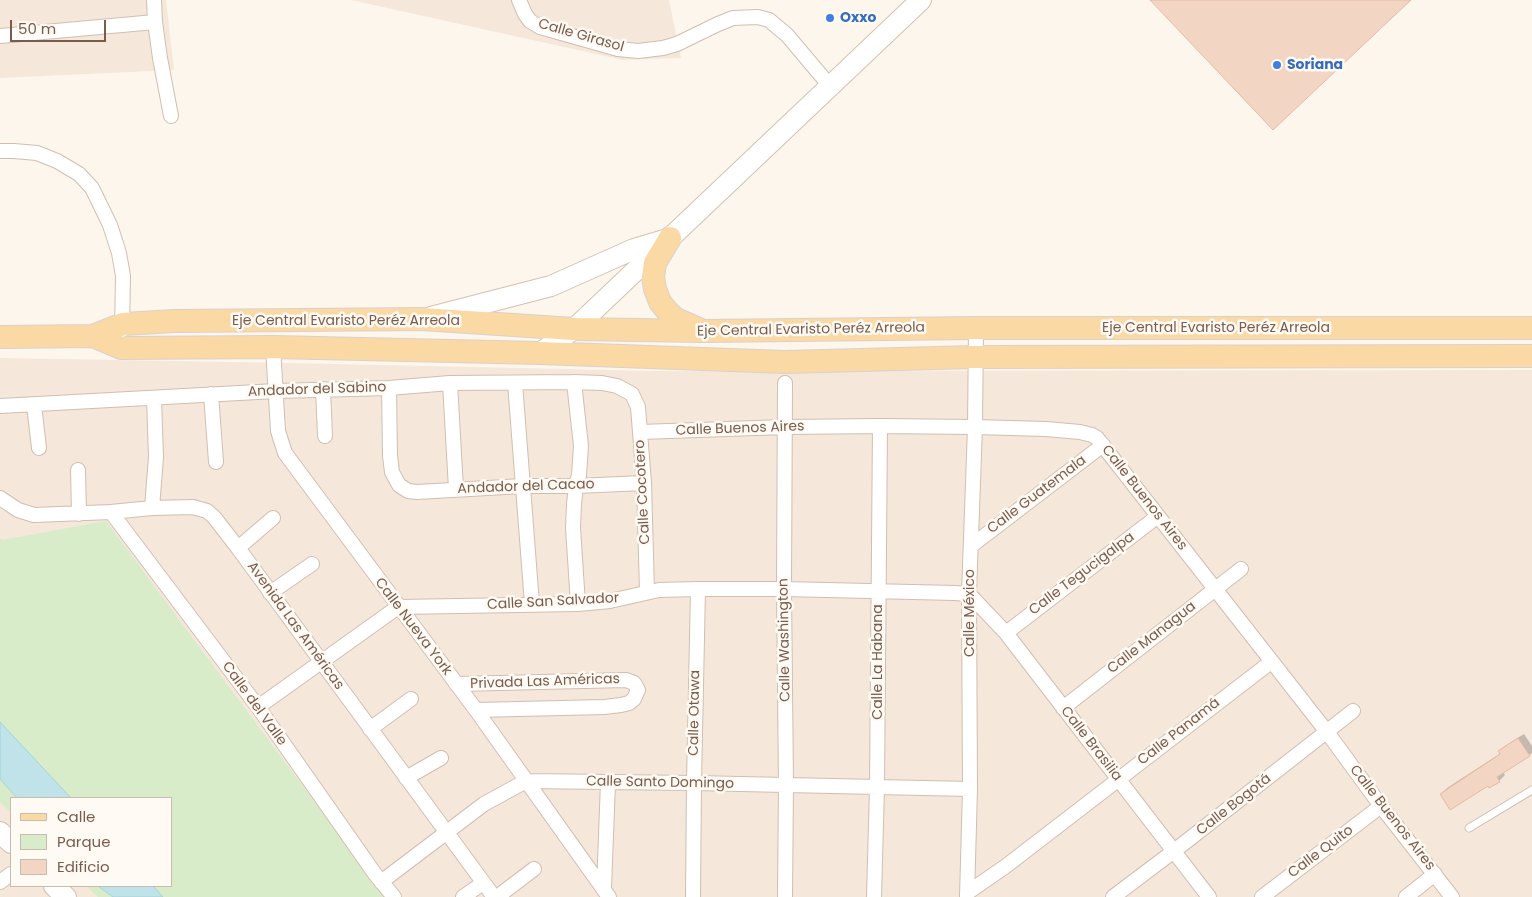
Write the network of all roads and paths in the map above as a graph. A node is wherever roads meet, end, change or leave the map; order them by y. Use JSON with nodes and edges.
{"nodes":[{"id":1,"x":154,"y":0,"type":"edge"},
{"id":2,"x":519,"y":0,"type":"edge"},
{"id":3,"x":920,"y":0,"type":"edge"},
{"id":4,"x":155,"y":22,"type":"junction"},
{"id":5,"x":0,"y":36,"type":"edge"},
{"id":6,"x":830,"y":86,"type":"junction"},
{"id":7,"x":171,"y":116,"type":"dead end"},
{"id":8,"x":0,"y":151,"type":"edge"},
{"id":9,"x":670,"y":238,"type":"junction"},
{"id":10,"x":422,"y":319,"type":"junction"},
{"id":11,"x":122,"y":324,"type":"junction"},
{"id":12,"x":976,"y":328,"type":"junction"},
{"id":13,"x":1217,"y":328,"type":"junction"},
{"id":14,"x":1532,"y":328,"type":"edge"},
{"id":15,"x":574,"y":329,"type":"junction"},
{"id":16,"x":704,"y":331,"type":"junction"},
{"id":17,"x":93,"y":336,"type":"junction"},
{"id":18,"x":0,"y":337,"type":"edge"},
{"id":19,"x":273,"y":347,"type":"junction"},
{"id":20,"x":121,"y":348,"type":"junction"},
{"id":21,"x":540,"y":352,"type":"junction"},
{"id":22,"x":1532,"y":356,"type":"edge"},
{"id":23,"x":974,"y":357,"type":"junction"},
{"id":24,"x":1216,"y":357,"type":"junction"},
{"id":25,"x":574,"y":382,"type":"junction"},
{"id":26,"x":450,"y":383,"type":"junction"},
{"id":27,"x":515,"y":383,"type":"junction"},
{"id":28,"x":785,"y":383,"type":"dead end"},
{"id":29,"x":389,"y":388,"type":"junction"},
{"id":30,"x":323,"y":389,"type":"junction"},
{"id":31,"x":276,"y":391,"type":"junction"},
{"id":32,"x":211,"y":394,"type":"junction"},
{"id":33,"x":632,"y":394,"type":"joint"},
{"id":34,"x":154,"y":398,"type":"junction"},
{"id":35,"x":34,"y":405,"type":"junction"},
{"id":36,"x":0,"y":406,"type":"edge"},
{"id":37,"x":880,"y":426,"type":"junction"},
{"id":38,"x":785,"y":427,"type":"junction"},
{"id":39,"x":975,"y":427,"type":"junction"},
{"id":40,"x":640,"y":432,"type":"junction"},
{"id":41,"x":325,"y":436,"type":"dead end"},
{"id":42,"x":1103,"y":445,"type":"junction"},
{"id":43,"x":39,"y":448,"type":"dead end"},
{"id":44,"x":216,"y":462,"type":"dead end"},
{"id":45,"x":78,"y":470,"type":"dead end"},
{"id":46,"x":644,"y":483,"type":"junction"},
{"id":47,"x":523,"y":486,"type":"junction"},
{"id":48,"x":576,"y":486,"type":"junction"},
{"id":49,"x":456,"y":489,"type":"junction"},
{"id":50,"x":0,"y":498,"type":"edge"},
{"id":51,"x":152,"y":508,"type":"junction"},
{"id":52,"x":111,"y":512,"type":"junction"},
{"id":53,"x":79,"y":514,"type":"junction"},
{"id":54,"x":1158,"y":516,"type":"junction"},
{"id":55,"x":273,"y":518,"type":"dead end"},
{"id":56,"x":971,"y":546,"type":"junction"},
{"id":57,"x":238,"y":548,"type":"junction"},
{"id":58,"x":312,"y":564,"type":"dead end"},
{"id":59,"x":1242,"y":569,"type":"dead end"},
{"id":60,"x":698,"y":589,"type":"junction"},
{"id":61,"x":784,"y":589,"type":"junction"},
{"id":62,"x":1215,"y":589,"type":"junction"},
{"id":63,"x":879,"y":591,"type":"junction"},
{"id":64,"x":648,"y":592,"type":"junction"},
{"id":65,"x":270,"y":593,"type":"junction"},
{"id":66,"x":969,"y":594,"type":"junction"},
{"id":67,"x":532,"y":604,"type":"junction"},
{"id":68,"x":578,"y":604,"type":"junction"},
{"id":69,"x":398,"y":607,"type":"junction"},
{"id":70,"x":1006,"y":632,"type":"junction"},
{"id":71,"x":321,"y":662,"type":"junction"},
{"id":72,"x":1271,"y":662,"type":"junction"},
{"id":73,"x":456,"y":684,"type":"junction"},
{"id":74,"x":410,"y":699,"type":"dead end"},
{"id":75,"x":258,"y":707,"type":"junction"},
{"id":76,"x":1063,"y":708,"type":"junction"},
{"id":77,"x":476,"y":710,"type":"junction"},
{"id":78,"x":1353,"y":711,"type":"dead end"},
{"id":79,"x":370,"y":728,"type":"junction"},
{"id":80,"x":1326,"y":732,"type":"junction"},
{"id":81,"x":441,"y":758,"type":"dead end"},
{"id":82,"x":406,"y":778,"type":"junction"},
{"id":83,"x":1118,"y":779,"type":"junction"},
{"id":84,"x":526,"y":781,"type":"junction"},
{"id":85,"x":608,"y":782,"type":"junction"},
{"id":86,"x":694,"y":783,"type":"junction"},
{"id":87,"x":786,"y":785,"type":"junction"},
{"id":88,"x":877,"y":787,"type":"junction"},
{"id":89,"x":970,"y":789,"type":"junction"},
{"id":90,"x":1532,"y":790,"type":"edge"},
{"id":91,"x":1381,"y":806,"type":"junction"},
{"id":92,"x":1469,"y":828,"type":"dead end"},
{"id":93,"x":0,"y":832,"type":"edge"},
{"id":94,"x":445,"y":832,"type":"junction"},
{"id":95,"x":10,"y":842,"type":"edge"},
{"id":96,"x":1174,"y":851,"type":"junction"},
{"id":97,"x":534,"y":870,"type":"dead end"},
{"id":98,"x":1435,"y":874,"type":"junction"},
{"id":99,"x":381,"y":882,"type":"junction"},
{"id":100,"x":483,"y":883,"type":"junction"},
{"id":101,"x":55,"y":887,"type":"edge"},
{"id":102,"x":606,"y":892,"type":"edge"},
{"id":103,"x":967,"y":895,"type":"edge"},
{"id":104,"x":66,"y":897,"type":"edge"},
{"id":105,"x":394,"y":897,"type":"edge"},
{"id":106,"x":463,"y":897,"type":"edge"},
{"id":107,"x":495,"y":897,"type":"edge"},
{"id":108,"x":693,"y":897,"type":"edge"},
{"id":109,"x":785,"y":897,"type":"edge"},
{"id":110,"x":874,"y":897,"type":"edge"},
{"id":111,"x":1113,"y":897,"type":"edge"},
{"id":112,"x":1210,"y":897,"type":"edge"},
{"id":113,"x":1262,"y":897,"type":"edge"},
{"id":114,"x":1406,"y":897,"type":"edge"},
{"id":115,"x":1452,"y":897,"type":"edge"}],
"edges":[{"from":1,"to":4,"type":"street"},
{"from":2,"to":6,"type":"street","name":"Calle Girasol"},
{"from":3,"to":6,"type":"main road"},
{"from":4,"to":5,"type":"street"},
{"from":4,"to":7,"type":"street"},
{"from":6,"to":9,"type":"main road"},
{"from":8,"to":11,"type":"street"},
{"from":9,"to":10,"type":"main road"},
{"from":9,"to":15,"type":"main road"},
{"from":9,"to":16,"type":"main road"},
{"from":10,"to":11,"type":"main road","name":"Eje Central Evaristo Peréz Arreola"},
{"from":10,"to":15,"type":"main road","name":"Eje Central Evaristo Peréz Arreola"},
{"from":11,"to":17,"type":"main road","name":"Eje Central Evaristo Peréz Arreola"},
{"from":11,"to":20,"type":"street"},
{"from":12,"to":13,"type":"main road","name":"Eje Central Evaristo Peréz Arreola"},
{"from":12,"to":16,"type":"main road","name":"Eje Central Evaristo Peréz Arreola"},
{"from":12,"to":23,"type":"street","name":"Calle México"},
{"from":13,"to":14,"type":"main road","name":"Eje Central Evaristo Peréz Arreola"},
{"from":13,"to":24,"type":"main road"},
{"from":15,"to":16,"type":"main road","name":"Eje Central Evaristo Peréz Arreola"},
{"from":15,"to":21,"type":"main road"},
{"from":17,"to":18,"type":"main road","name":"Eje Central Evaristo Peréz Arreola"},
{"from":17,"to":20,"type":"main road","name":"Eje Central Evaristo Peréz Arreola"},
{"from":19,"to":20,"type":"main road","name":"Eje Central Evaristo Peréz Arreola"},
{"from":19,"to":21,"type":"main road","name":"Eje Central Evaristo Peréz Arreola"},
{"from":19,"to":31,"type":"street","name":"Calle Nueva York"},
{"from":21,"to":23,"type":"main road","name":"Eje Central Evaristo Peréz Arreola"},
{"from":22,"to":24,"type":"main road","name":"Eje Central Evaristo Peréz Arreola"},
{"from":23,"to":24,"type":"main road","name":"Eje Central Evaristo Peréz Arreola"},
{"from":23,"to":39,"type":"street","name":"Calle México"},
{"from":25,"to":27,"type":"street","name":"Andador del Sabino"},
{"from":25,"to":33,"type":"street","name":"Andador del Sabino"},
{"from":25,"to":48,"type":"street"},
{"from":26,"to":27,"type":"street","name":"Andador del Sabino"},
{"from":26,"to":29,"type":"street","name":"Andador del Sabino"},
{"from":26,"to":49,"type":"street"},
{"from":27,"to":47,"type":"street"},
{"from":28,"to":38,"type":"street","name":"Calle Washington"},
{"from":29,"to":30,"type":"street","name":"Andador del Sabino"},
{"from":29,"to":49,"type":"street","name":"Andador del Cacao"},
{"from":30,"to":31,"type":"street","name":"Andador del Sabino"},
{"from":30,"to":41,"type":"street"},
{"from":31,"to":32,"type":"street","name":"Andador del Sabino"},
{"from":31,"to":69,"type":"street","name":"Calle Nueva York"},
{"from":32,"to":34,"type":"street","name":"Andador del Sabino"},
{"from":32,"to":44,"type":"street"},
{"from":33,"to":40,"type":"street","name":"Calle Cocotero"},
{"from":34,"to":35,"type":"street","name":"Andador del Sabino"},
{"from":34,"to":51,"type":"street"},
{"from":35,"to":36,"type":"street","name":"Andador del Sabino"},
{"from":35,"to":43,"type":"street"},
{"from":37,"to":38,"type":"street","name":"Calle Buenos Aires"},
{"from":37,"to":39,"type":"street","name":"Calle Buenos Aires"},
{"from":37,"to":63,"type":"street","name":"Calle La Habana"},
{"from":38,"to":40,"type":"street","name":"Calle Buenos Aires"},
{"from":38,"to":61,"type":"street","name":"Calle Washington"},
{"from":39,"to":42,"type":"street","name":"Calle Buenos Aires"},
{"from":39,"to":56,"type":"street","name":"Calle México"},
{"from":40,"to":46,"type":"street","name":"Calle Cocotero"},
{"from":42,"to":54,"type":"street","name":"Calle Buenos Aires"},
{"from":42,"to":56,"type":"street","name":"Calle Guatemala"},
{"from":45,"to":53,"type":"street"},
{"from":46,"to":48,"type":"street","name":"Andador del Cacao"},
{"from":46,"to":64,"type":"street","name":"Calle Cocotero"},
{"from":47,"to":48,"type":"street","name":"Andador del Cacao"},
{"from":47,"to":49,"type":"street","name":"Andador del Cacao"},
{"from":47,"to":67,"type":"street"},
{"from":48,"to":68,"type":"street"},
{"from":50,"to":53,"type":"street","name":"Avenida Las Américas"},
{"from":51,"to":52,"type":"street","name":"Avenida Las Américas"},
{"from":51,"to":57,"type":"street","name":"Avenida Las Américas"},
{"from":52,"to":53,"type":"street","name":"Avenida Las Américas"},
{"from":52,"to":75,"type":"street","name":"Calle del Valle"},
{"from":54,"to":62,"type":"street","name":"Calle Buenos Aires"},
{"from":54,"to":70,"type":"street","name":"Calle Tegucigalpa"},
{"from":55,"to":57,"type":"street"},
{"from":56,"to":66,"type":"street","name":"Calle México"},
{"from":57,"to":65,"type":"street","name":"Avenida Las Américas"},
{"from":58,"to":65,"type":"street"},
{"from":59,"to":62,"type":"street","name":"Calle Managua"},
{"from":60,"to":61,"type":"street","name":"Calle San Salvador"},
{"from":60,"to":64,"type":"street","name":"Calle San Salvador"},
{"from":60,"to":86,"type":"street","name":"Calle Otawa"},
{"from":61,"to":63,"type":"street","name":"Calle San Salvador"},
{"from":61,"to":87,"type":"street","name":"Calle Washington"},
{"from":62,"to":72,"type":"street","name":"Calle Buenos Aires"},
{"from":62,"to":76,"type":"street","name":"Calle Managua"},
{"from":63,"to":66,"type":"street","name":"Calle San Salvador"},
{"from":63,"to":88,"type":"street","name":"Calle La Habana"},
{"from":64,"to":68,"type":"street","name":"Calle San Salvador"},
{"from":65,"to":71,"type":"street","name":"Avenida Las Américas"},
{"from":66,"to":70,"type":"street","name":"Calle Brasilia"},
{"from":66,"to":89,"type":"street","name":"Calle México"},
{"from":67,"to":68,"type":"street","name":"Calle San Salvador"},
{"from":67,"to":69,"type":"street","name":"Calle San Salvador"},
{"from":69,"to":71,"type":"street"},
{"from":69,"to":73,"type":"street","name":"Calle Nueva York"},
{"from":70,"to":76,"type":"street","name":"Calle Brasilia"},
{"from":71,"to":75,"type":"street"},
{"from":71,"to":79,"type":"street","name":"Avenida Las Américas"},
{"from":72,"to":80,"type":"street","name":"Calle Buenos Aires"},
{"from":72,"to":83,"type":"street","name":"Calle Panamá"},
{"from":73,"to":77,"type":"street","name":"Calle Nueva York"},
{"from":73,"to":77,"type":"street","name":"Privada Las Américas"},
{"from":74,"to":79,"type":"street"},
{"from":75,"to":99,"type":"street","name":"Calle del Valle"},
{"from":76,"to":83,"type":"street","name":"Calle Brasilia"},
{"from":77,"to":84,"type":"street","name":"Calle Nueva York"},
{"from":78,"to":80,"type":"street","name":"Calle Bogotá"},
{"from":79,"to":82,"type":"street","name":"Avenida Las Américas"},
{"from":80,"to":91,"type":"street","name":"Calle Buenos Aires"},
{"from":80,"to":96,"type":"street","name":"Calle Bogotá"},
{"from":81,"to":82,"type":"street"},
{"from":82,"to":94,"type":"street","name":"Avenida Las Américas"},
{"from":83,"to":96,"type":"street","name":"Calle Brasilia"},
{"from":83,"to":103,"type":"street","name":"Calle Panamá"},
{"from":84,"to":85,"type":"street","name":"Calle Santo Domingo"},
{"from":84,"to":94,"type":"street","name":"Calle Santo Domingo"},
{"from":84,"to":102,"type":"street","name":"Calle Nueva York"},
{"from":85,"to":86,"type":"street","name":"Calle Santo Domingo"},
{"from":85,"to":102,"type":"street","name":"Calle Nueva York"},
{"from":86,"to":87,"type":"street","name":"Calle Santo Domingo"},
{"from":86,"to":108,"type":"street","name":"Calle Otawa"},
{"from":87,"to":88,"type":"street","name":"Calle Santo Domingo"},
{"from":87,"to":109,"type":"street","name":"Calle Washington"},
{"from":88,"to":89,"type":"street","name":"Calle Santo Domingo"},
{"from":88,"to":110,"type":"street","name":"Calle La Habana"},
{"from":89,"to":103,"type":"street","name":"Calle México"},
{"from":90,"to":92,"type":"lane"},
{"from":91,"to":98,"type":"street","name":"Calle Buenos Aires"},
{"from":91,"to":113,"type":"street","name":"Calle Quito"},
{"from":93,"to":95,"type":"main road"},
{"from":94,"to":99,"type":"street","name":"Calle Santo Domingo"},
{"from":94,"to":100,"type":"street","name":"Avenida Las Américas"},
{"from":96,"to":111,"type":"street","name":"Calle Bogotá"},
{"from":96,"to":112,"type":"street","name":"Calle Brasilia"},
{"from":97,"to":107,"type":"street"},
{"from":98,"to":114,"type":"street"},
{"from":98,"to":115,"type":"street","name":"Calle Buenos Aires"},
{"from":99,"to":105,"type":"street","name":"Calle del Valle"},
{"from":100,"to":106,"type":"street"},
{"from":100,"to":107,"type":"street","name":"Avenida Las Américas"},
{"from":101,"to":104,"type":"main road"}]}
